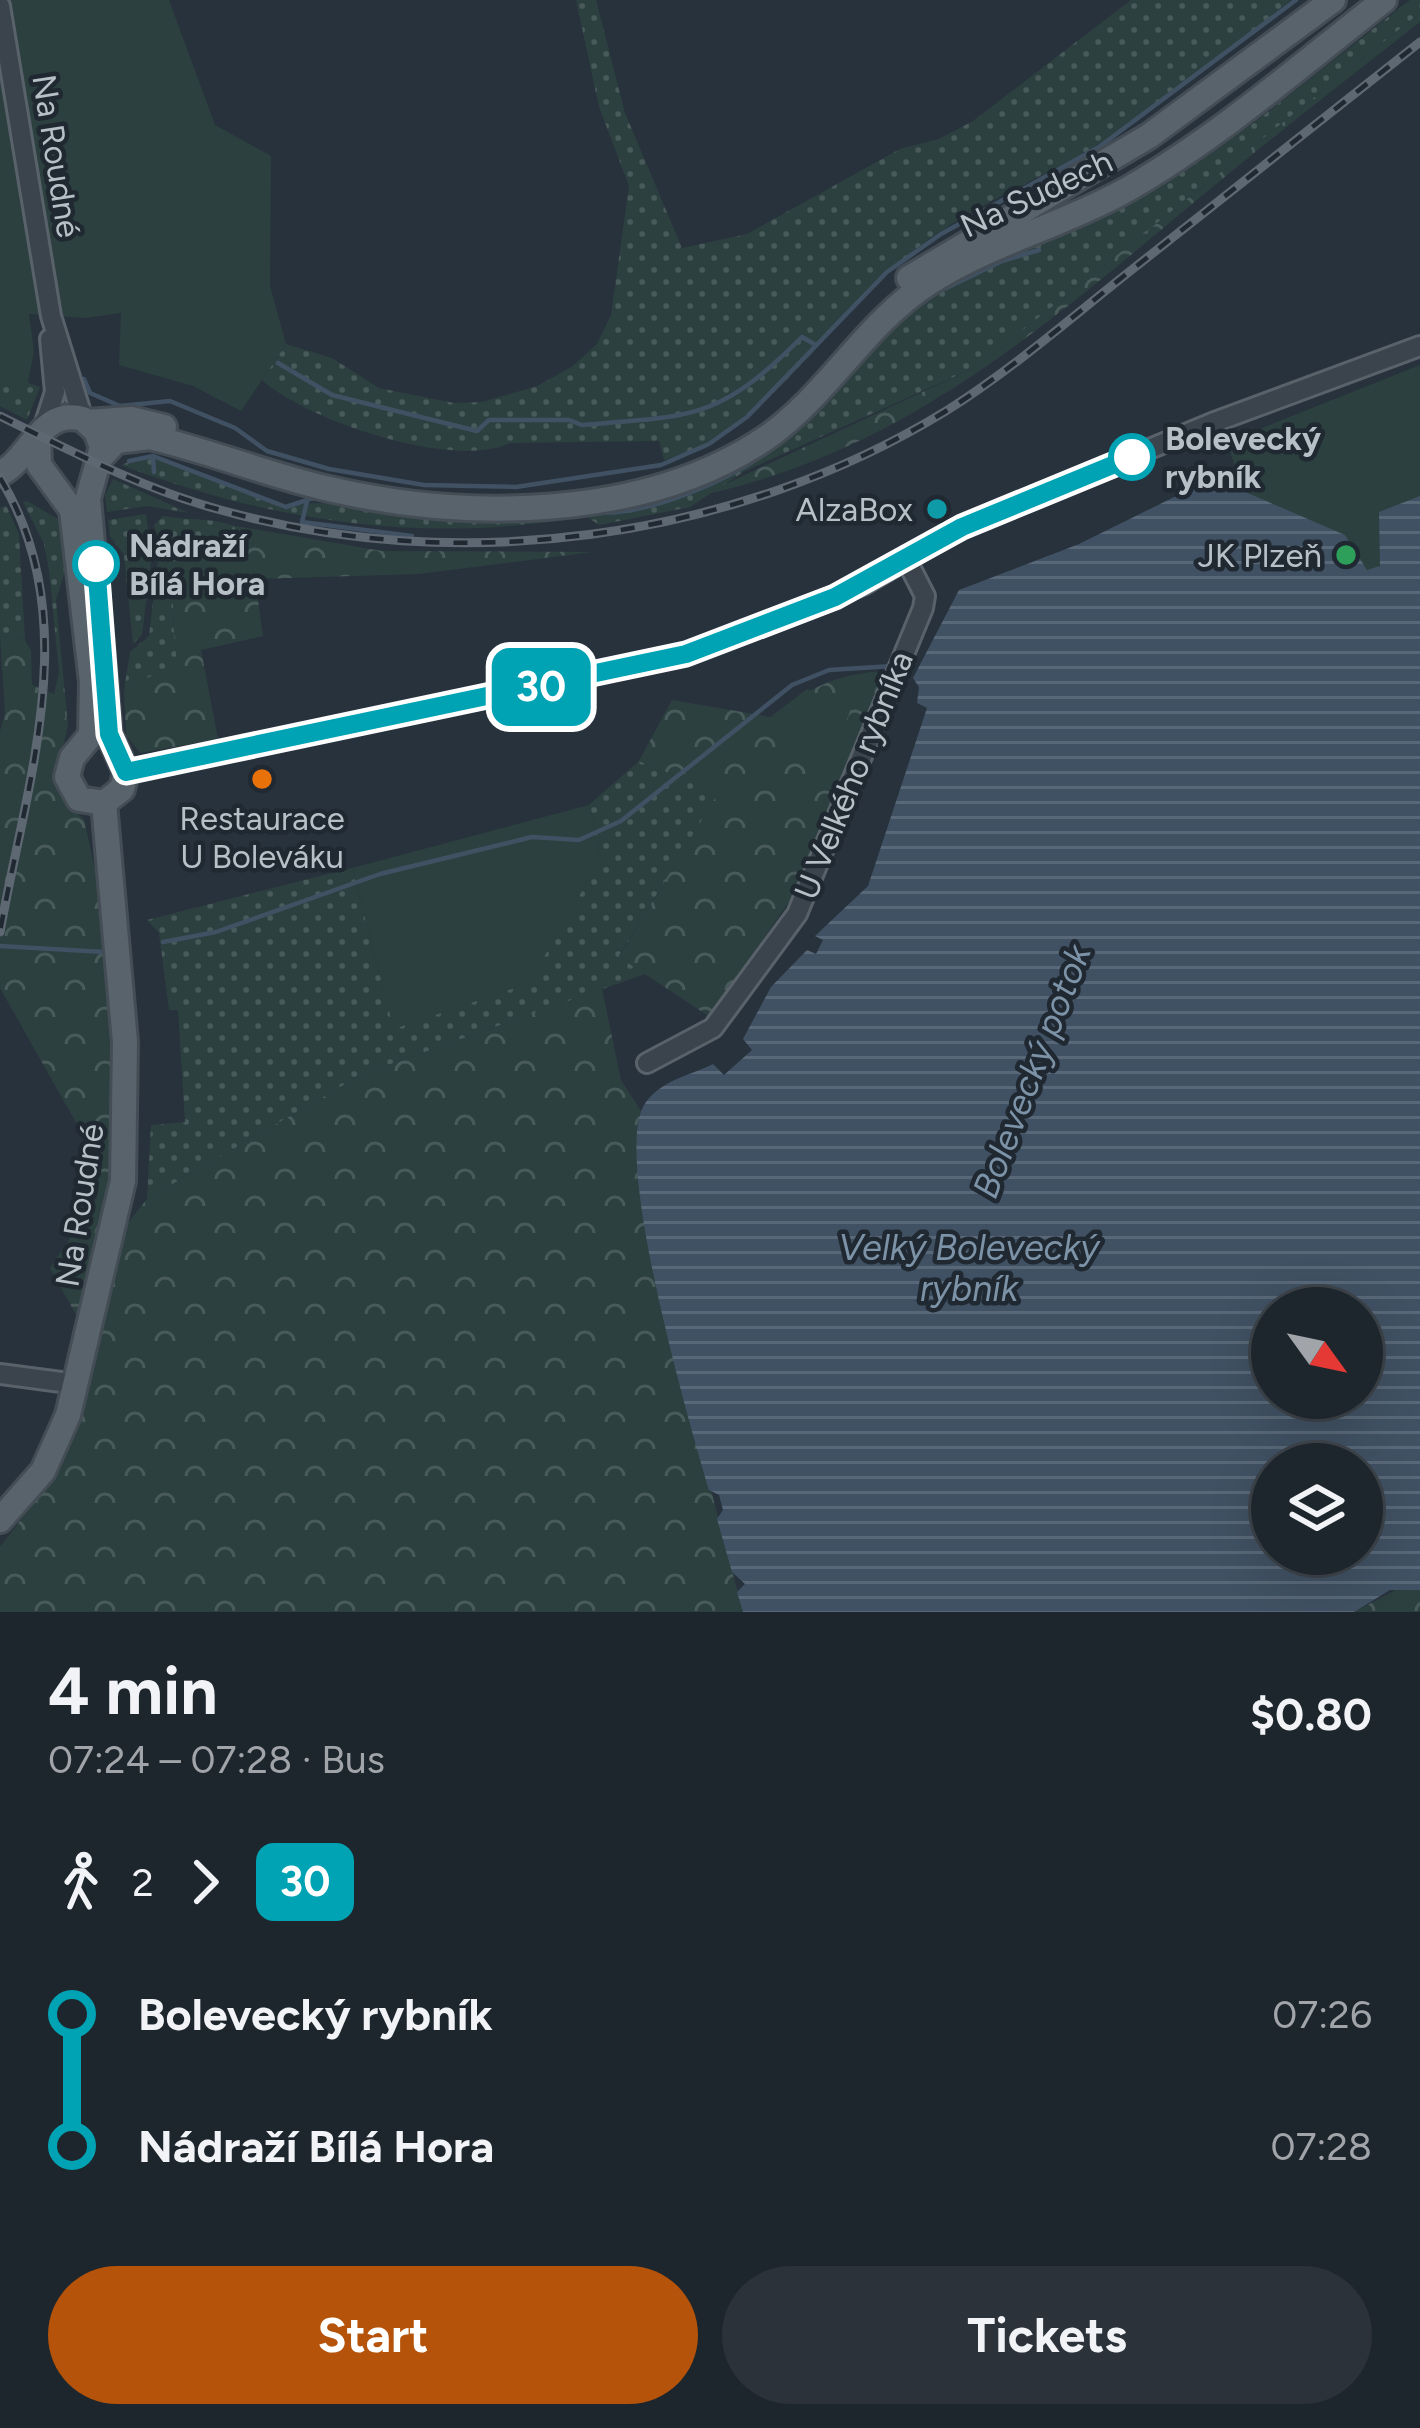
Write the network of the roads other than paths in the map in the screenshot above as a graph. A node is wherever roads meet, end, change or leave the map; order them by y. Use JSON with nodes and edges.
{"nodes":[{"id":1,"x":1333,"y":0,"type":"edge"},
{"id":2,"x":1384,"y":0,"type":"edge"},
{"id":3,"x":0,"y":6,"type":"edge"},
{"id":4,"x":51,"y":316,"type":"junction"},
{"id":5,"x":1420,"y":346,"type":"edge"},
{"id":6,"x":85,"y":421,"type":"junction"},
{"id":7,"x":41,"y":431,"type":"junction"},
{"id":8,"x":214,"y":453,"type":"junction"},
{"id":9,"x":730,"y":458,"type":"junction"},
{"id":10,"x":98,"y":464,"type":"junction"},
{"id":11,"x":0,"y":474,"type":"edge"},
{"id":12,"x":50,"y":477,"type":"junction"},
{"id":13,"x":0,"y":490,"type":"edge"},
{"id":14,"x":909,"y":564,"type":"junction"},
{"id":15,"x":81,"y":749,"type":"junction"},
{"id":16,"x":121,"y":762,"type":"junction"},
{"id":17,"x":104,"y":803,"type":"junction"},
{"id":18,"x":647,"y":1063,"type":"dead end"},
{"id":19,"x":0,"y":1374,"type":"edge"},
{"id":20,"x":76,"y":1384,"type":"junction"},
{"id":21,"x":0,"y":1520,"type":"edge"}],
"edges":[{"from":1,"to":9,"type":"main road","name":"Na Sudech"},
{"from":2,"to":9,"type":"main road","name":"Na Sudech"},
{"from":3,"to":4,"type":"street","name":"Na Roudné"},
{"from":4,"to":6,"type":"street","name":"Na Roudné"},
{"from":4,"to":7,"type":"street","name":"Na Roudné"},
{"from":5,"to":14,"type":"street"},
{"from":6,"to":7,"type":"main road"},
{"from":6,"to":8,"type":"main road","name":"Na Sudech"},
{"from":6,"to":10,"type":"main road","name":"Na Roudné"},
{"from":7,"to":11,"type":"main road"},
{"from":7,"to":12,"type":"main road","name":"Na Roudné"},
{"from":8,"to":9,"type":"main road","name":"Na Sudech"},
{"from":8,"to":10,"type":"main road","name":"Na Sudech"},
{"from":10,"to":12,"type":"main road"},
{"from":10,"to":16,"type":"main road","name":"Na Roudné"},
{"from":12,"to":13,"type":"main road"},
{"from":12,"to":15,"type":"main road","name":"Na Roudné"},
{"from":14,"to":16,"type":"street"},
{"from":14,"to":18,"type":"street","name":"U Velkého rybníka"},
{"from":15,"to":16,"type":"main road"},
{"from":15,"to":17,"type":"main road","name":"Na Roudné"},
{"from":16,"to":17,"type":"main road"},
{"from":17,"to":20,"type":"main road","name":"Na Roudné"},
{"from":19,"to":20,"type":"street"},
{"from":20,"to":21,"type":"main road","name":"Na Roudné"}]}
